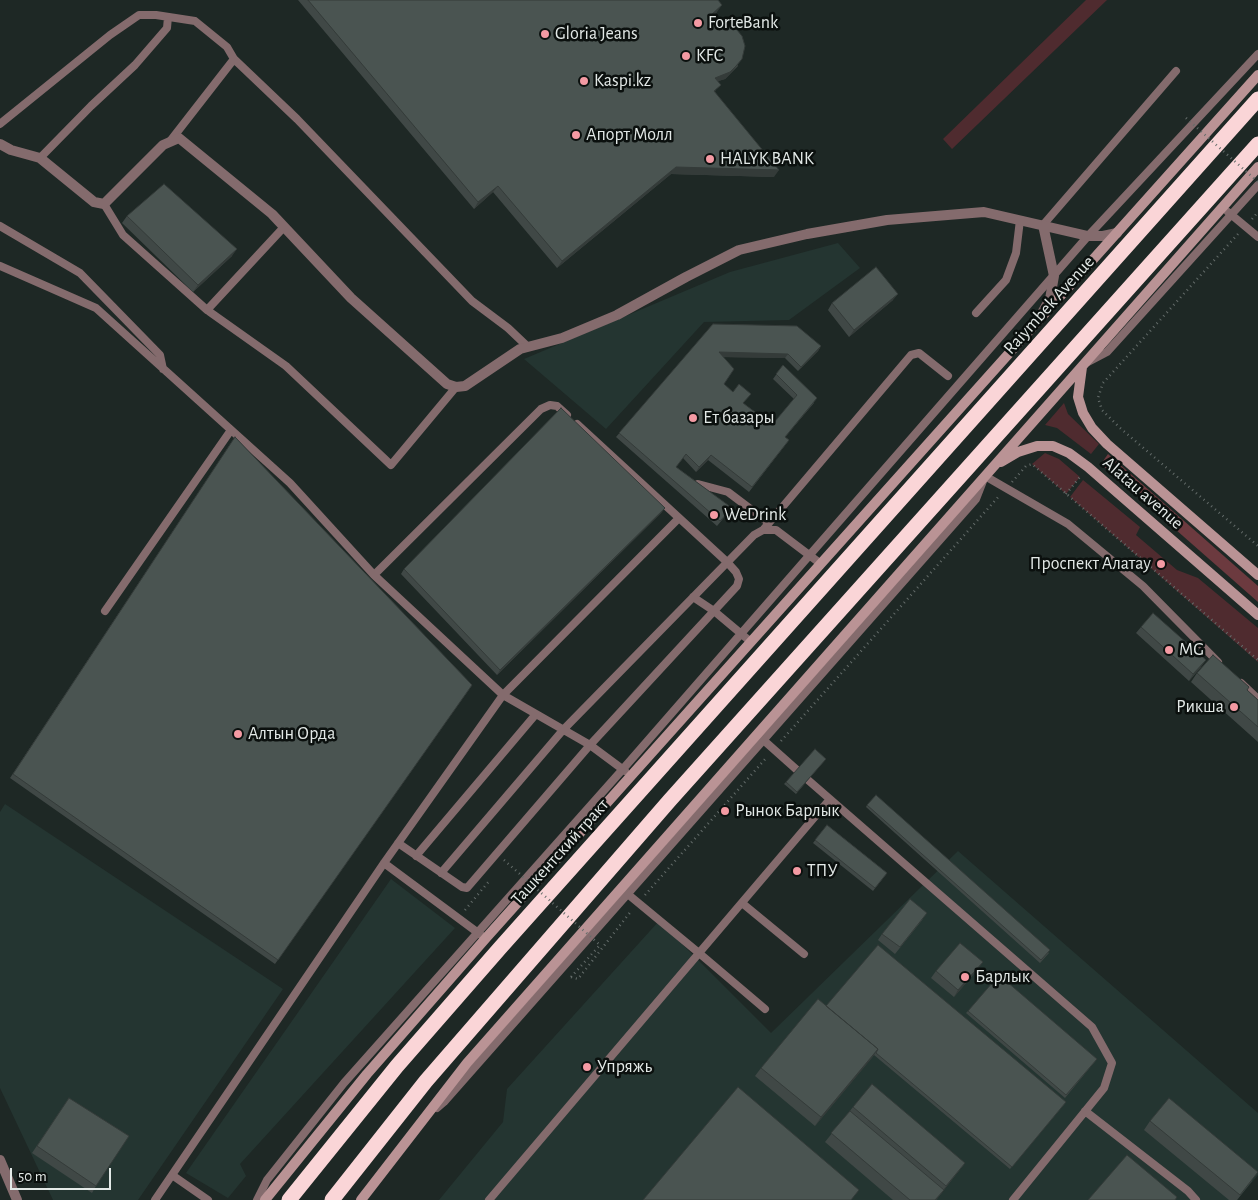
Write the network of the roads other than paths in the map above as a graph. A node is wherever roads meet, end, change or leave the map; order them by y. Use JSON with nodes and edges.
{"nodes":[{"id":1,"x":168,"y":17,"type":"junction"},
{"id":2,"x":1258,"y":54,"type":"edge"},
{"id":3,"x":234,"y":59,"type":"junction"},
{"id":4,"x":1176,"y":71,"type":"dead end"},
{"id":5,"x":1258,"y":76,"type":"edge"},
{"id":6,"x":1258,"y":99,"type":"edge"},
{"id":7,"x":0,"y":124,"type":"edge"},
{"id":8,"x":171,"y":140,"type":"junction"},
{"id":9,"x":0,"y":144,"type":"edge"},
{"id":10,"x":1258,"y":144,"type":"edge"},
{"id":11,"x":40,"y":158,"type":"junction"},
{"id":12,"x":1258,"y":167,"type":"edge"},
{"id":13,"x":1258,"y":183,"type":"edge"},
{"id":14,"x":104,"y":204,"type":"junction"},
{"id":15,"x":1222,"y":207,"type":"junction"},
{"id":16,"x":1231,"y":215,"type":"junction"},
{"id":17,"x":1020,"y":220,"type":"junction"},
{"id":18,"x":1042,"y":225,"type":"junction"},
{"id":19,"x":0,"y":226,"type":"edge"},
{"id":20,"x":284,"y":227,"type":"junction"},
{"id":21,"x":1117,"y":233,"type":"junction"},
{"id":22,"x":1088,"y":236,"type":"junction"},
{"id":23,"x":1258,"y":237,"type":"edge"},
{"id":24,"x":0,"y":266,"type":"edge"},
{"id":25,"x":1054,"y":276,"type":"junction"},
{"id":26,"x":206,"y":310,"type":"junction"},
{"id":27,"x":976,"y":313,"type":"dead end"},
{"id":28,"x":1035,"y":324,"type":"junction"},
{"id":29,"x":528,"y":347,"type":"junction"},
{"id":30,"x":1082,"y":366,"type":"junction"},
{"id":31,"x":163,"y":369,"type":"junction"},
{"id":32,"x":948,"y":376,"type":"dead end"},
{"id":33,"x":456,"y":387,"type":"junction"},
{"id":34,"x":231,"y":430,"type":"junction"},
{"id":35,"x":988,"y":472,"type":"junction"},
{"id":36,"x":698,"y":484,"type":"edge"},
{"id":37,"x":679,"y":518,"type":"junction"},
{"id":38,"x":766,"y":526,"type":"junction"},
{"id":39,"x":867,"y":536,"type":"joint"},
{"id":40,"x":810,"y":556,"type":"junction"},
{"id":41,"x":727,"y":562,"type":"junction"},
{"id":42,"x":820,"y":564,"type":"junction"},
{"id":43,"x":374,"y":575,"type":"junction"},
{"id":44,"x":1258,"y":575,"type":"edge"},
{"id":45,"x":693,"y":597,"type":"junction"},
{"id":46,"x":105,"y":611,"type":"dead end"},
{"id":47,"x":714,"y":611,"type":"junction"},
{"id":48,"x":1258,"y":615,"type":"edge"},
{"id":49,"x":740,"y":633,"type":"junction"},
{"id":50,"x":751,"y":642,"type":"junction"},
{"id":51,"x":1221,"y":665,"type":"edge"},
{"id":52,"x":1236,"y":679,"type":"edge"},
{"id":53,"x":503,"y":695,"type":"junction"},
{"id":54,"x":1258,"y":699,"type":"edge"},
{"id":55,"x":536,"y":714,"type":"junction"},
{"id":56,"x":563,"y":730,"type":"junction"},
{"id":57,"x":760,"y":737,"type":"junction"},
{"id":58,"x":590,"y":745,"type":"junction"},
{"id":59,"x":797,"y":770,"type":"edge"},
{"id":60,"x":627,"y":772,"type":"junction"},
{"id":61,"x":808,"y":780,"type":"edge"},
{"id":62,"x":830,"y":799,"type":"junction"},
{"id":63,"x":398,"y":843,"type":"junction"},
{"id":64,"x":416,"y":856,"type":"junction"},
{"id":65,"x":384,"y":863,"type":"junction"},
{"id":66,"x":441,"y":873,"type":"junction"},
{"id":67,"x":624,"y":891,"type":"junction"},
{"id":68,"x":742,"y":903,"type":"junction"},
{"id":69,"x":481,"y":935,"type":"junction"},
{"id":70,"x":700,"y":953,"type":"junction"},
{"id":71,"x":804,"y":954,"type":"dead end"},
{"id":72,"x":765,"y":1009,"type":"dead end"},
{"id":73,"x":1085,"y":1111,"type":"junction"},
{"id":74,"x":0,"y":1160,"type":"edge"},
{"id":75,"x":172,"y":1176,"type":"junction"},
{"id":76,"x":16,"y":1200,"type":"edge"},
{"id":77,"x":155,"y":1200,"type":"edge"},
{"id":78,"x":208,"y":1200,"type":"edge"},
{"id":79,"x":257,"y":1200,"type":"edge"},
{"id":80,"x":265,"y":1200,"type":"edge"},
{"id":81,"x":289,"y":1200,"type":"edge"},
{"id":82,"x":332,"y":1200,"type":"edge"},
{"id":83,"x":361,"y":1200,"type":"edge"},
{"id":84,"x":489,"y":1200,"type":"edge"},
{"id":85,"x":1013,"y":1200,"type":"edge"},
{"id":86,"x":1196,"y":1200,"type":"edge"}],
"edges":[{"from":1,"to":3,"type":"lane"},
{"from":1,"to":7,"type":"lane"},
{"from":1,"to":11,"type":"lane"},
{"from":2,"to":22,"type":"lane"},
{"from":3,"to":8,"type":"lane"},
{"from":3,"to":29,"type":"lane"},
{"from":4,"to":18,"type":"lane"},
{"from":5,"to":21,"type":"main road"},
{"from":6,"to":39,"type":"highway","name":"Raiymbek Avenue"},
{"from":8,"to":14,"type":"street"},
{"from":8,"to":20,"type":"street"},
{"from":9,"to":11,"type":"street"},
{"from":10,"to":82,"type":"highway"},
{"from":11,"to":14,"type":"street"},
{"from":12,"to":15,"type":"main road"},
{"from":13,"to":16,"type":"lane"},
{"from":14,"to":26,"type":"lane"},
{"from":15,"to":16,"type":"lane"},
{"from":15,"to":30,"type":"main road"},
{"from":16,"to":23,"type":"lane"},
{"from":16,"to":30,"type":"lane"},
{"from":17,"to":18,"type":"street"},
{"from":17,"to":27,"type":"lane"},
{"from":17,"to":29,"type":"street"},
{"from":18,"to":22,"type":"street"},
{"from":18,"to":25,"type":"street"},
{"from":19,"to":31,"type":"lane"},
{"from":20,"to":26,"type":"lane"},
{"from":20,"to":33,"type":"street"},
{"from":21,"to":22,"type":"street"},
{"from":21,"to":28,"type":"main road"},
{"from":22,"to":25,"type":"lane"},
{"from":24,"to":31,"type":"lane"},
{"from":25,"to":28,"type":"street"},
{"from":25,"to":40,"type":"lane"},
{"from":26,"to":33,"type":"lane"},
{"from":28,"to":42,"type":"main road"},
{"from":29,"to":33,"type":"street"},
{"from":30,"to":35,"type":"main road"},
{"from":30,"to":44,"type":"main road","name":"Alatau avenue"},
{"from":31,"to":34,"type":"lane"},
{"from":32,"to":38,"type":"lane"},
{"from":34,"to":43,"type":"lane"},
{"from":34,"to":46,"type":"lane"},
{"from":35,"to":48,"type":"main road","name":"Alatau avenue"},
{"from":35,"to":51,"type":"lane"},
{"from":35,"to":57,"type":"main road"},
{"from":36,"to":38,"type":"lane"},
{"from":37,"to":41,"type":"lane"},
{"from":37,"to":43,"type":"lane"},
{"from":37,"to":53,"type":"lane"},
{"from":38,"to":40,"type":"lane"},
{"from":38,"to":41,"type":"lane"},
{"from":39,"to":81,"type":"highway","name":"Ташкентский тракт"},
{"from":40,"to":42,"type":"lane"},
{"from":40,"to":49,"type":"lane"},
{"from":41,"to":45,"type":"lane"},
{"from":41,"to":47,"type":"lane"},
{"from":42,"to":50,"type":"main road"},
{"from":43,"to":53,"type":"lane"},
{"from":45,"to":47,"type":"lane"},
{"from":45,"to":56,"type":"lane"},
{"from":47,"to":49,"type":"lane"},
{"from":47,"to":58,"type":"lane"},
{"from":49,"to":50,"type":"lane"},
{"from":49,"to":60,"type":"lane"},
{"from":50,"to":60,"type":"main road"},
{"from":52,"to":54,"type":"lane"},
{"from":53,"to":55,"type":"lane"},
{"from":53,"to":63,"type":"lane"},
{"from":55,"to":56,"type":"lane"},
{"from":55,"to":64,"type":"lane"},
{"from":56,"to":58,"type":"lane"},
{"from":56,"to":66,"type":"lane"},
{"from":57,"to":59,"type":"lane"},
{"from":57,"to":67,"type":"main road"},
{"from":58,"to":60,"type":"lane"},
{"from":58,"to":66,"type":"lane"},
{"from":60,"to":69,"type":"main road"},
{"from":61,"to":62,"type":"lane"},
{"from":62,"to":68,"type":"lane"},
{"from":62,"to":73,"type":"lane"},
{"from":63,"to":64,"type":"lane"},
{"from":63,"to":65,"type":"lane"},
{"from":64,"to":66,"type":"lane"},
{"from":65,"to":69,"type":"lane"},
{"from":65,"to":75,"type":"lane"},
{"from":67,"to":70,"type":"lane"},
{"from":67,"to":83,"type":"main road"},
{"from":68,"to":70,"type":"lane"},
{"from":68,"to":71,"type":"lane"},
{"from":69,"to":79,"type":"lane"},
{"from":69,"to":80,"type":"main road"},
{"from":70,"to":72,"type":"lane"},
{"from":70,"to":84,"type":"lane"},
{"from":73,"to":85,"type":"lane"},
{"from":73,"to":86,"type":"lane"},
{"from":74,"to":76,"type":"street"},
{"from":75,"to":77,"type":"lane"},
{"from":75,"to":78,"type":"lane"}]}
